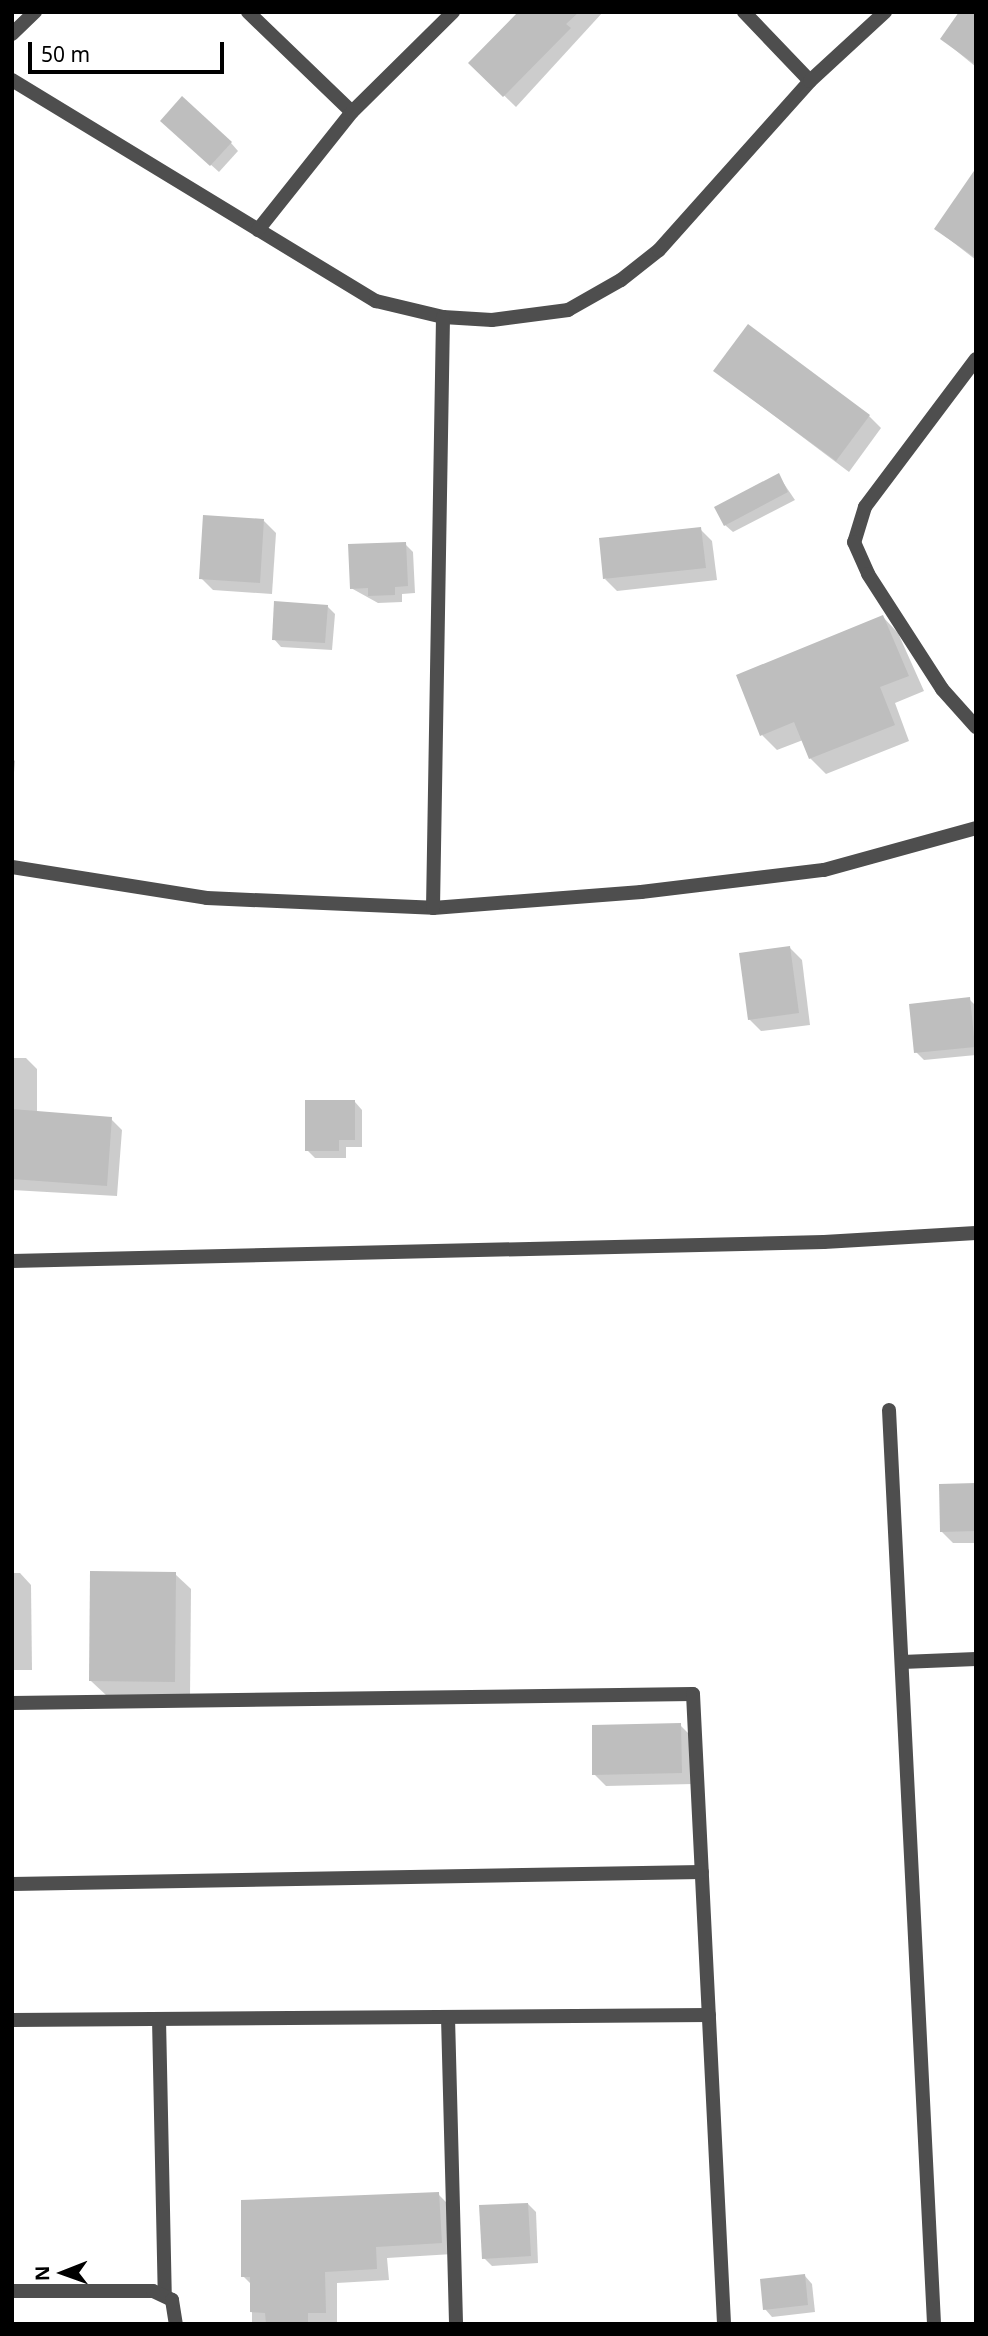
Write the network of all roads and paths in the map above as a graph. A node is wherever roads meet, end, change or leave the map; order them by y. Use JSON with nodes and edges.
{"nodes":[{"id":1,"x":35,"y":12,"type":"edge"},
{"id":2,"x":248,"y":12,"type":"edge"},
{"id":3,"x":453,"y":12,"type":"edge"},
{"id":4,"x":744,"y":12,"type":"edge"},
{"id":5,"x":885,"y":12,"type":"edge"},
{"id":6,"x":12,"y":34,"type":"edge"},
{"id":7,"x":12,"y":80,"type":"edge"},
{"id":8,"x":810,"y":81,"type":"junction"},
{"id":9,"x":352,"y":112,"type":"junction"},
{"id":10,"x":258,"y":230,"type":"junction"},
{"id":11,"x":443,"y":317,"type":"junction"},
{"id":12,"x":976,"y":359,"type":"edge"},
{"id":13,"x":976,"y":727,"type":"edge"},
{"id":14,"x":976,"y":828,"type":"edge"},
{"id":15,"x":12,"y":867,"type":"edge"},
{"id":16,"x":433,"y":908,"type":"junction"},
{"id":17,"x":976,"y":1233,"type":"edge"},
{"id":18,"x":12,"y":1261,"type":"edge"},
{"id":19,"x":889,"y":1410,"type":"dead end"},
{"id":20,"x":976,"y":1659,"type":"edge"},
{"id":21,"x":902,"y":1662,"type":"junction"},
{"id":22,"x":12,"y":1703,"type":"edge"},
{"id":23,"x":702,"y":1872,"type":"junction"},
{"id":24,"x":12,"y":1884,"type":"edge"},
{"id":25,"x":709,"y":2015,"type":"junction"},
{"id":26,"x":448,"y":2017,"type":"junction"},
{"id":27,"x":159,"y":2019,"type":"junction"},
{"id":28,"x":12,"y":2021,"type":"edge"},
{"id":29,"x":12,"y":2291,"type":"edge"},
{"id":30,"x":165,"y":2294,"type":"junction"},
{"id":31,"x":176,"y":2324,"type":"edge"},
{"id":32,"x":456,"y":2324,"type":"edge"},
{"id":33,"x":724,"y":2324,"type":"edge"},
{"id":34,"x":934,"y":2324,"type":"edge"}],
"edges":[{"from":1,"to":6,"type":"street"},
{"from":2,"to":9,"type":"street"},
{"from":3,"to":9,"type":"street"},
{"from":4,"to":8,"type":"street"},
{"from":5,"to":8,"type":"street"},
{"from":7,"to":10,"type":"street"},
{"from":8,"to":11,"type":"street"},
{"from":9,"to":10,"type":"street"},
{"from":10,"to":11,"type":"street"},
{"from":11,"to":16,"type":"street"},
{"from":12,"to":13,"type":"street"},
{"from":14,"to":16,"type":"street"},
{"from":15,"to":16,"type":"street"},
{"from":17,"to":18,"type":"street"},
{"from":19,"to":21,"type":"street"},
{"from":20,"to":21,"type":"street"},
{"from":21,"to":34,"type":"street"},
{"from":22,"to":23,"type":"street"},
{"from":23,"to":24,"type":"street"},
{"from":23,"to":25,"type":"street"},
{"from":25,"to":26,"type":"street"},
{"from":25,"to":33,"type":"street"},
{"from":26,"to":27,"type":"street"},
{"from":26,"to":32,"type":"street"},
{"from":27,"to":28,"type":"street"},
{"from":27,"to":30,"type":"street"},
{"from":29,"to":30,"type":"street"},
{"from":30,"to":31,"type":"street"}]}
